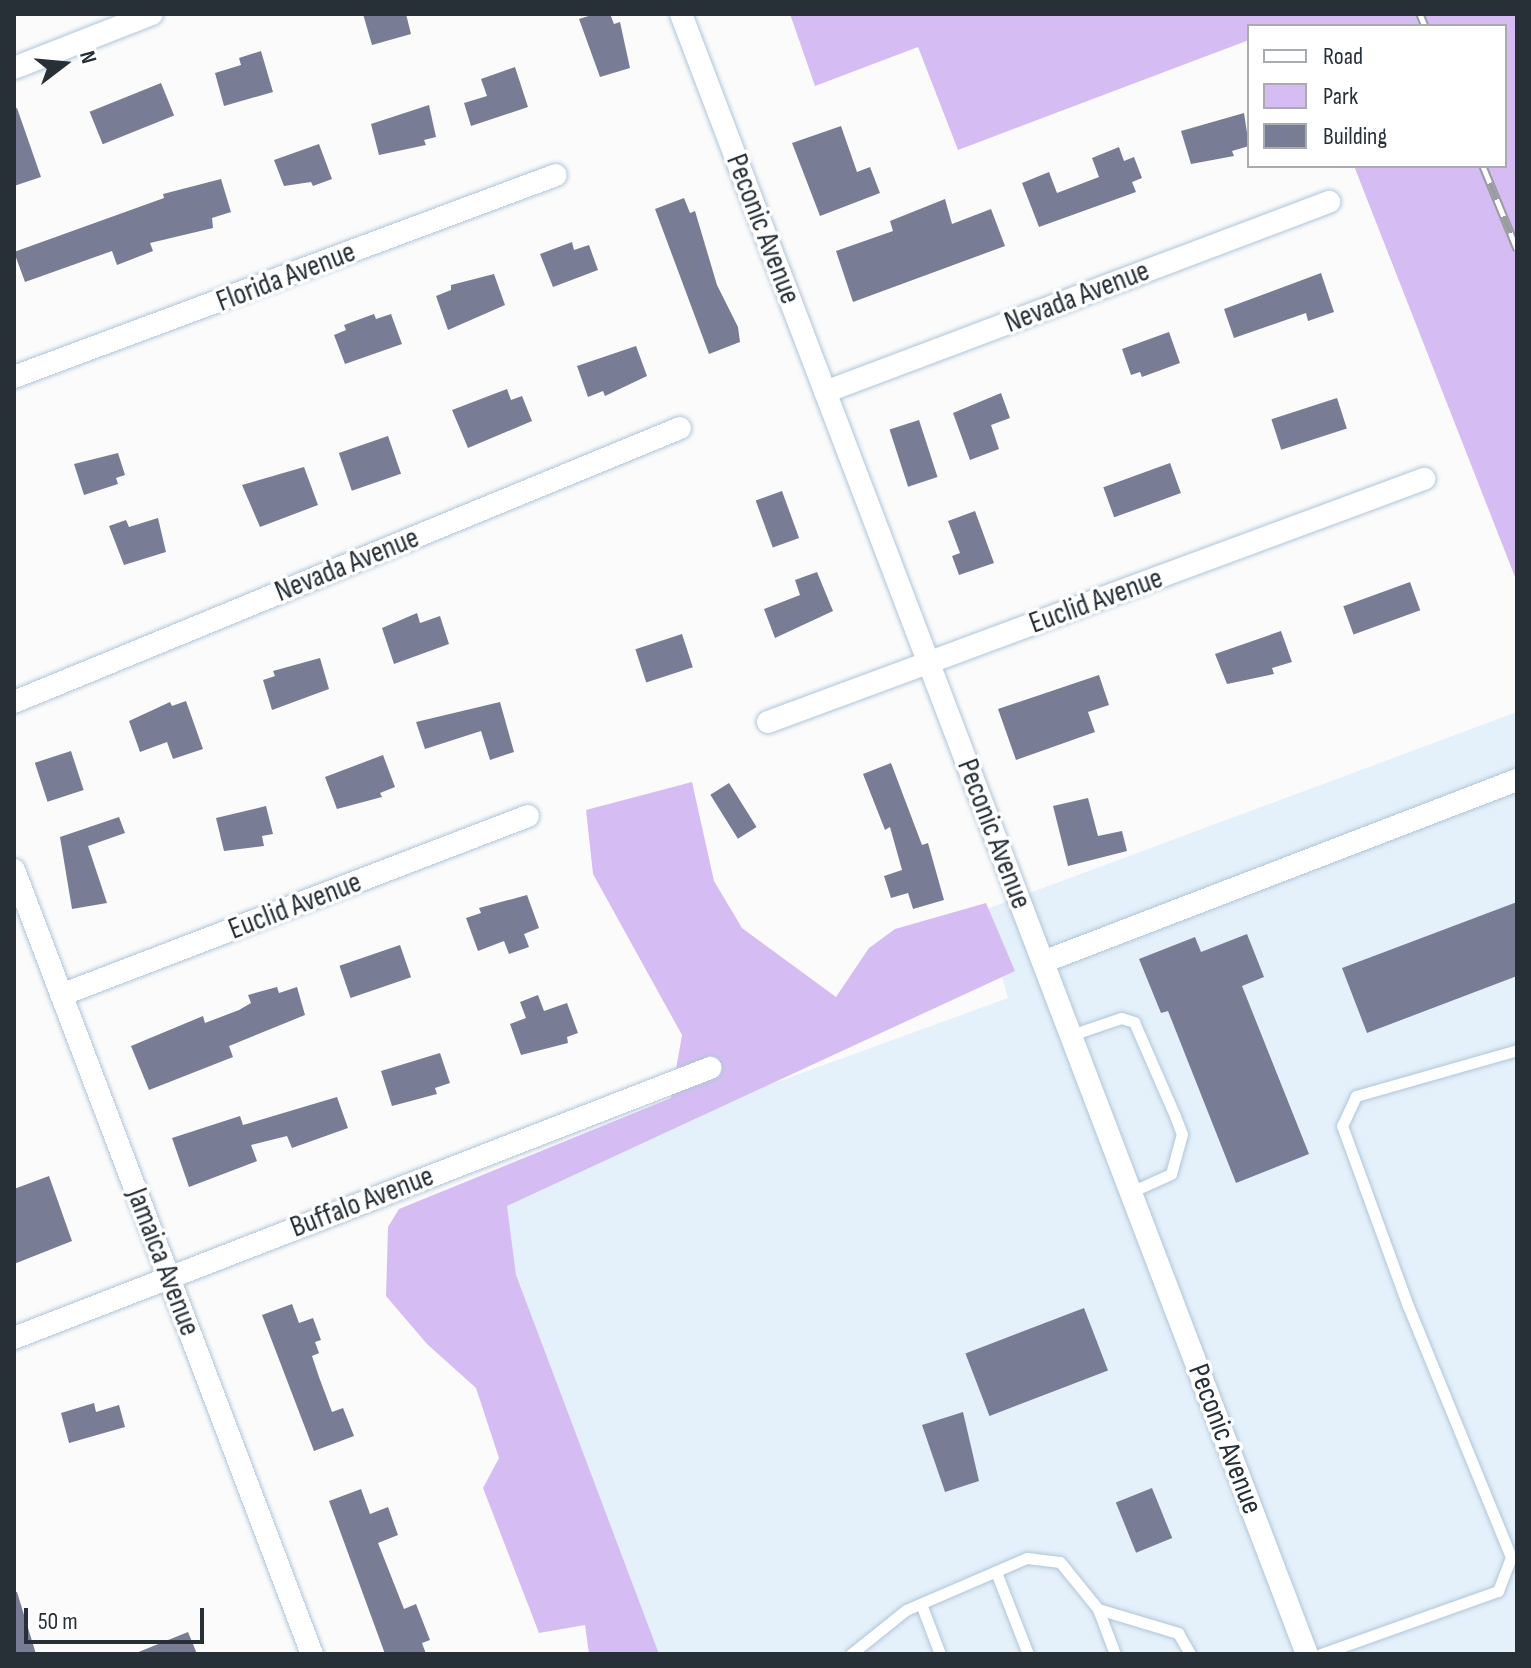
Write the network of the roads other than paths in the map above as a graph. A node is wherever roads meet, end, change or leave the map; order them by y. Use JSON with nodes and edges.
{"nodes":[{"id":1,"x":152,"y":14,"type":"edge"},
{"id":2,"x":681,"y":14,"type":"edge"},
{"id":3,"x":14,"y":68,"type":"edge"},
{"id":4,"x":556,"y":175,"type":"dead end"},
{"id":5,"x":1329,"y":202,"type":"dead end"},
{"id":6,"x":14,"y":377,"type":"edge"},
{"id":7,"x":825,"y":392,"type":"junction"},
{"id":8,"x":680,"y":428,"type":"dead end"},
{"id":9,"x":1424,"y":479,"type":"dead end"},
{"id":10,"x":929,"y":663,"type":"junction"},
{"id":11,"x":14,"y":702,"type":"edge"},
{"id":12,"x":768,"y":722,"type":"dead end"},
{"id":13,"x":1517,"y":780,"type":"edge"},
{"id":14,"x":528,"y":816,"type":"dead end"},
{"id":15,"x":14,"y":870,"type":"edge"},
{"id":16,"x":1043,"y":962,"type":"junction"},
{"id":17,"x":61,"y":995,"type":"junction"},
{"id":18,"x":1071,"y":1035,"type":"junction"},
{"id":19,"x":1517,"y":1050,"type":"edge"},
{"id":20,"x":710,"y":1068,"type":"dead end"},
{"id":21,"x":1131,"y":1192,"type":"junction"},
{"id":22,"x":169,"y":1277,"type":"junction"},
{"id":23,"x":14,"y":1338,"type":"edge"},
{"id":24,"x":1514,"y":1557,"type":"edge"},
{"id":25,"x":996,"y":1572,"type":"junction"},
{"id":26,"x":921,"y":1604,"type":"junction"},
{"id":27,"x":1098,"y":1609,"type":"junction"},
{"id":28,"x":312,"y":1654,"type":"edge"},
{"id":29,"x":851,"y":1654,"type":"edge"},
{"id":30,"x":940,"y":1654,"type":"edge"},
{"id":31,"x":1028,"y":1654,"type":"edge"},
{"id":32,"x":1115,"y":1654,"type":"edge"},
{"id":33,"x":1190,"y":1654,"type":"edge"},
{"id":34,"x":1307,"y":1654,"type":"edge"},
{"id":35,"x":1321,"y":1654,"type":"edge"}],
"edges":[{"from":1,"to":3,"type":"street"},
{"from":2,"to":7,"type":"street","name":"Peconic Avenue"},
{"from":4,"to":6,"type":"street","name":"Florida Avenue"},
{"from":5,"to":7,"type":"street","name":"Nevada Avenue"},
{"from":7,"to":10,"type":"street","name":"Peconic Avenue"},
{"from":8,"to":11,"type":"street","name":"Nevada Avenue"},
{"from":9,"to":10,"type":"street","name":"Euclid Avenue"},
{"from":10,"to":12,"type":"street","name":"Euclid Avenue"},
{"from":10,"to":16,"type":"street","name":"Peconic Avenue"},
{"from":13,"to":16,"type":"street"},
{"from":14,"to":17,"type":"street","name":"Euclid Avenue"},
{"from":15,"to":17,"type":"street","name":"Jamaica Avenue"},
{"from":16,"to":18,"type":"street","name":"Peconic Avenue"},
{"from":17,"to":22,"type":"street","name":"Jamaica Avenue"},
{"from":18,"to":21,"type":"street","name":"Peconic Avenue"},
{"from":18,"to":21,"type":"lane"},
{"from":19,"to":24,"type":"lane"},
{"from":20,"to":22,"type":"street","name":"Buffalo Avenue"},
{"from":21,"to":34,"type":"street","name":"Peconic Avenue"},
{"from":22,"to":23,"type":"street","name":"Buffalo Avenue"},
{"from":22,"to":28,"type":"street","name":"Jamaica Avenue"},
{"from":24,"to":35,"type":"lane"},
{"from":25,"to":26,"type":"lane"},
{"from":25,"to":27,"type":"lane"},
{"from":25,"to":31,"type":"lane"},
{"from":26,"to":29,"type":"lane"},
{"from":26,"to":30,"type":"lane"},
{"from":27,"to":32,"type":"lane"},
{"from":27,"to":33,"type":"lane"}]}
